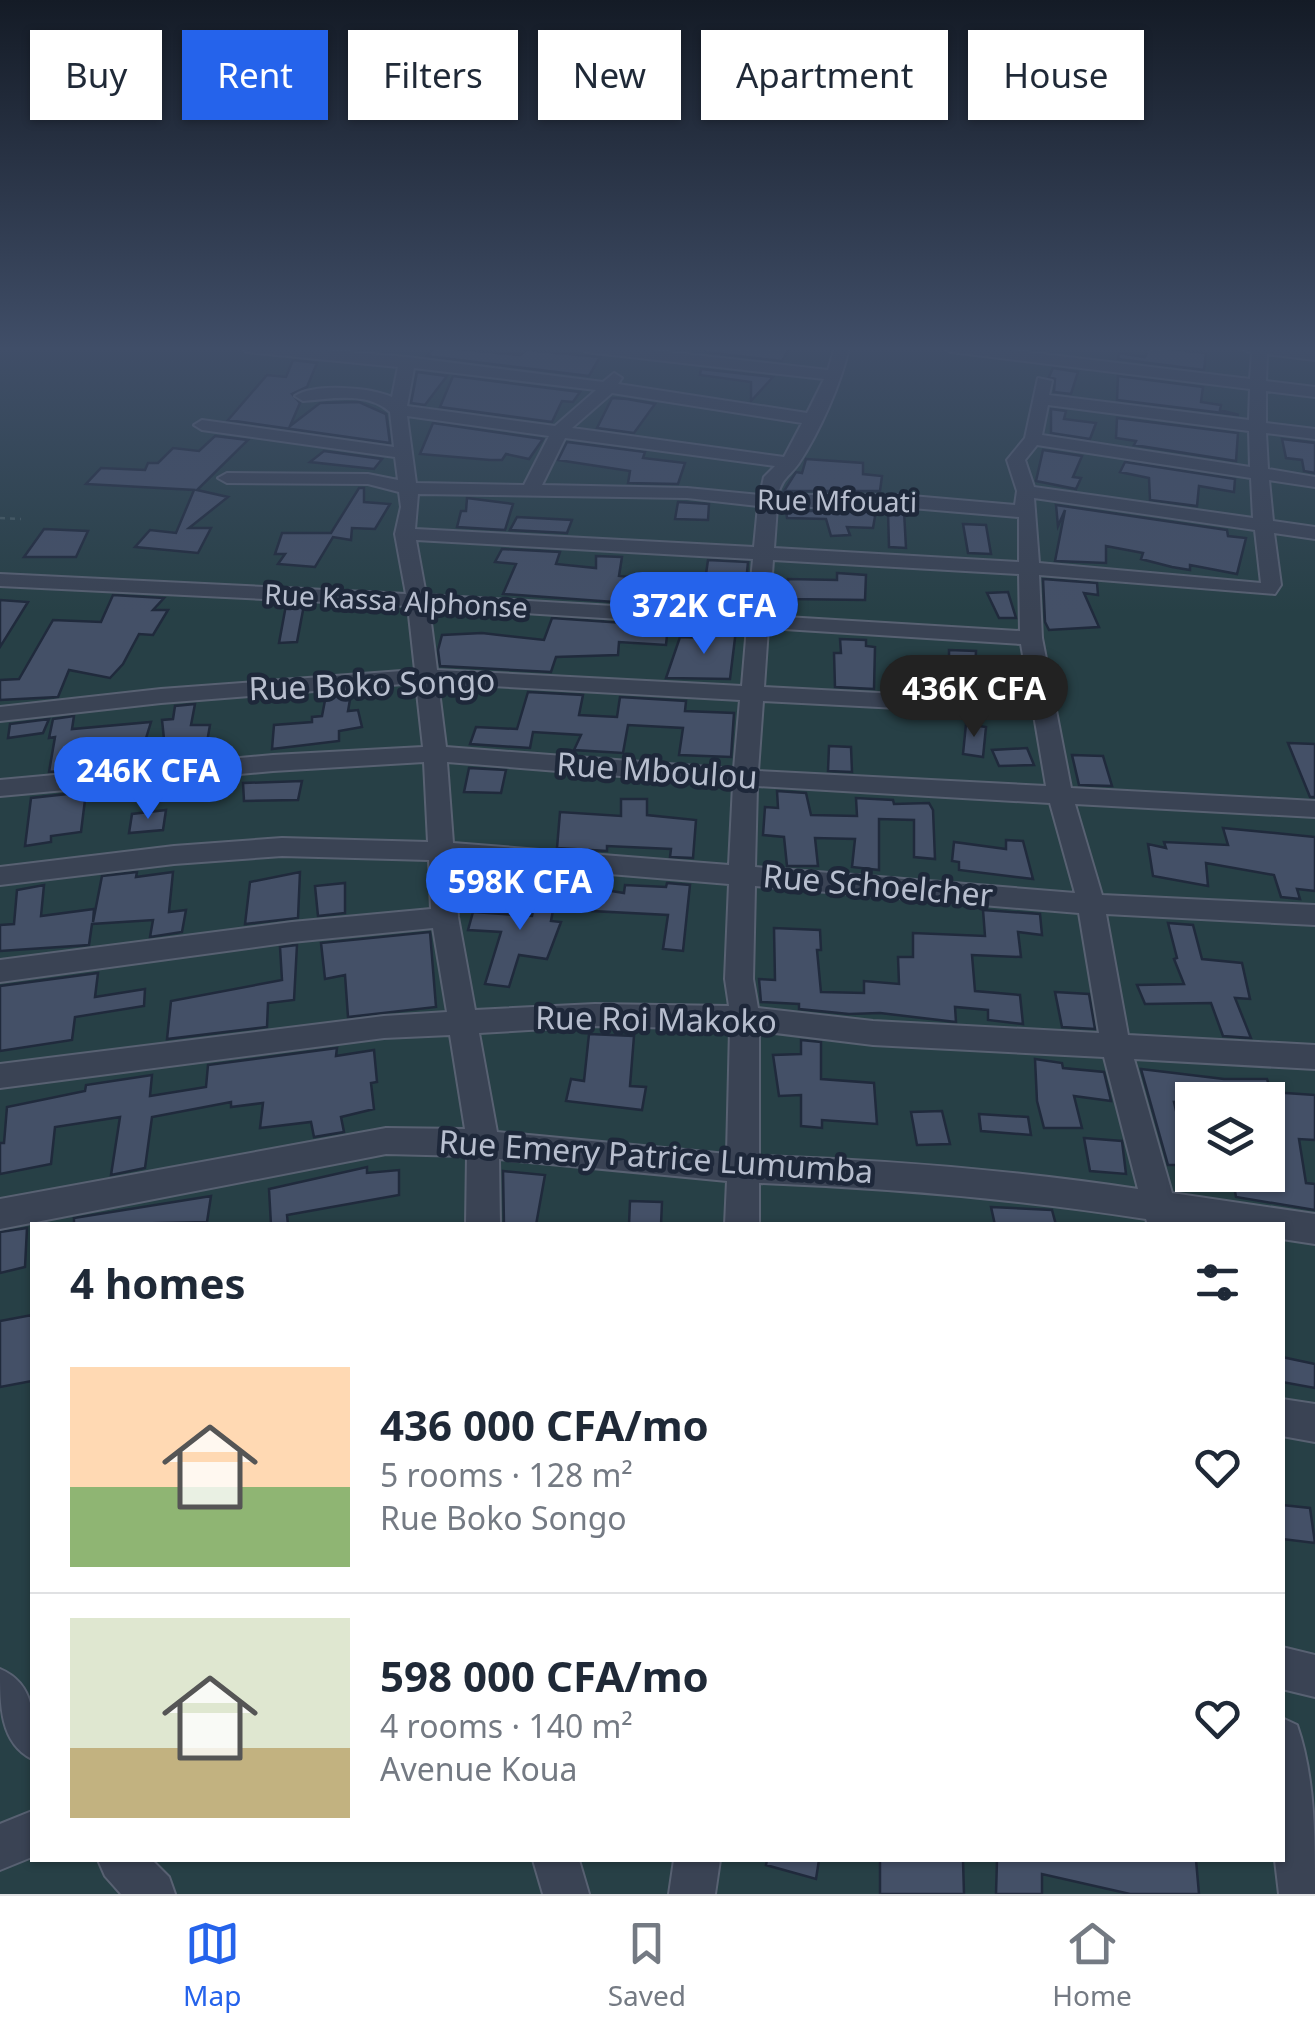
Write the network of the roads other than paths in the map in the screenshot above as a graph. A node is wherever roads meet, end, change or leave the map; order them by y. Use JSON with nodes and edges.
{"nodes":[{"id":1,"x":276,"y":435,"type":"edge"},
{"id":2,"x":400,"y":435,"type":"edge"},
{"id":3,"x":558,"y":435,"type":"edge"},
{"id":4,"x":598,"y":435,"type":"edge"},
{"id":5,"x":802,"y":435,"type":"edge"},
{"id":6,"x":1034,"y":435,"type":"edge"},
{"id":7,"x":1259,"y":435,"type":"edge"},
{"id":8,"x":1033,"y":440,"type":"junction"},
{"id":9,"x":402,"y":453,"type":"junction"},
{"id":10,"x":790,"y":463,"type":"junction"},
{"id":11,"x":1261,"y":475,"type":"junction"},
{"id":12,"x":227,"y":478,"type":"dead end"},
{"id":13,"x":1315,"y":482,"type":"edge"},
{"id":14,"x":407,"y":488,"type":"junction"},
{"id":15,"x":532,"y":488,"type":"junction"},
{"id":16,"x":1027,"y":499,"type":"junction"},
{"id":17,"x":768,"y":501,"type":"junction"},
{"id":18,"x":1262,"y":527,"type":"junction"},
{"id":19,"x":405,"y":534,"type":"junction"},
{"id":20,"x":1315,"y":534,"type":"edge"},
{"id":21,"x":765,"y":556,"type":"junction"},
{"id":22,"x":1026,"y":568,"type":"junction"},
{"id":23,"x":0,"y":580,"type":"edge"},
{"id":24,"x":416,"y":600,"type":"junction"},
{"id":25,"x":758,"y":620,"type":"junction"},
{"id":26,"x":1031,"y":638,"type":"junction"},
{"id":27,"x":426,"y":676,"type":"junction"},
{"id":28,"x":754,"y":693,"type":"junction"},
{"id":29,"x":1044,"y":709,"type":"junction"},
{"id":30,"x":0,"y":714,"type":"edge"},
{"id":31,"x":435,"y":754,"type":"junction"},
{"id":32,"x":744,"y":778,"type":"junction"},
{"id":33,"x":0,"y":788,"type":"edge"},
{"id":34,"x":1060,"y":796,"type":"junction"},
{"id":35,"x":1315,"y":809,"type":"edge"},
{"id":36,"x":441,"y":851,"type":"junction"},
{"id":37,"x":742,"y":875,"type":"junction"},
{"id":38,"x":0,"y":876,"type":"edge"},
{"id":39,"x":1091,"y":904,"type":"junction"},
{"id":40,"x":1315,"y":915,"type":"edge"},
{"id":41,"x":444,"y":916,"type":"junction"},
{"id":42,"x":0,"y":971,"type":"edge"},
{"id":43,"x":745,"y":1018,"type":"junction"},
{"id":44,"x":464,"y":1020,"type":"junction"},
{"id":45,"x":1116,"y":1044,"type":"junction"},
{"id":46,"x":1315,"y":1057,"type":"edge"},
{"id":47,"x":0,"y":1076,"type":"edge"},
{"id":48,"x":483,"y":1144,"type":"junction"},
{"id":49,"x":744,"y":1169,"type":"junction"},
{"id":50,"x":0,"y":1214,"type":"edge"},
{"id":51,"x":1163,"y":1216,"type":"edge"},
{"id":52,"x":483,"y":1222,"type":"edge"},
{"id":53,"x":742,"y":1222,"type":"edge"},
{"id":54,"x":1233,"y":1222,"type":"edge"},
{"id":55,"x":1285,"y":1226,"type":"edge"},
{"id":56,"x":1315,"y":1229,"type":"edge"},
{"id":57,"x":1285,"y":1418,"type":"edge"},
{"id":58,"x":1315,"y":1423,"type":"edge"},
{"id":59,"x":1285,"y":1669,"type":"edge"},
{"id":60,"x":1315,"y":1676,"type":"edge"},
{"id":61,"x":0,"y":1690,"type":"edge"},
{"id":62,"x":30,"y":1734,"type":"edge"},
{"id":63,"x":1285,"y":1763,"type":"edge"},
{"id":64,"x":30,"y":1835,"type":"edge"},
{"id":65,"x":0,"y":1847,"type":"edge"},
{"id":66,"x":123,"y":1862,"type":"edge"},
{"id":67,"x":557,"y":1862,"type":"edge"},
{"id":68,"x":697,"y":1862,"type":"edge"},
{"id":69,"x":152,"y":1894,"type":"edge"},
{"id":70,"x":566,"y":1894,"type":"edge"},
{"id":71,"x":692,"y":1894,"type":"edge"},
{"id":72,"x":1302,"y":1894,"type":"edge"}],
"edges":[{"from":1,"to":9,"type":"street"},
{"from":2,"to":9,"type":"street"},
{"from":3,"to":15,"type":"street"},
{"from":4,"to":10,"type":"street"},
{"from":5,"to":10,"type":"street"},
{"from":6,"to":8,"type":"street"},
{"from":7,"to":11,"type":"street"},
{"from":8,"to":11,"type":"street"},
{"from":8,"to":16,"type":"street"},
{"from":9,"to":14,"type":"street"},
{"from":10,"to":17,"type":"street"},
{"from":11,"to":13,"type":"street"},
{"from":11,"to":18,"type":"street"},
{"from":12,"to":14,"type":"street","name":"Rue Mfouati"},
{"from":14,"to":15,"type":"street","name":"Rue Mfouati"},
{"from":14,"to":19,"type":"street"},
{"from":15,"to":17,"type":"street","name":"Rue Mfouati"},
{"from":16,"to":17,"type":"street","name":"Rue Mfouati"},
{"from":16,"to":18,"type":"street","name":"Rue Mfouati"},
{"from":16,"to":22,"type":"street"},
{"from":17,"to":21,"type":"street"},
{"from":18,"to":20,"type":"street","name":"Rue Mfouati"},
{"from":18,"to":22,"type":"street"},
{"from":19,"to":21,"type":"street"},
{"from":19,"to":24,"type":"street"},
{"from":21,"to":22,"type":"street"},
{"from":21,"to":25,"type":"street"},
{"from":22,"to":26,"type":"street"},
{"from":23,"to":24,"type":"street","name":"Rue Kassa Alphonse"},
{"from":24,"to":25,"type":"street","name":"Rue Kassa Alphonse"},
{"from":24,"to":27,"type":"street"},
{"from":25,"to":26,"type":"street","name":"Rue Kassa Alphonse"},
{"from":25,"to":28,"type":"street"},
{"from":26,"to":29,"type":"street"},
{"from":27,"to":28,"type":"street","name":"Rue Boko Songo"},
{"from":27,"to":30,"type":"street","name":"Rue Boko Songo"},
{"from":27,"to":31,"type":"street"},
{"from":28,"to":29,"type":"street","name":"Rue Boko Songo"},
{"from":28,"to":32,"type":"street"},
{"from":29,"to":34,"type":"street"},
{"from":31,"to":32,"type":"street","name":"Rue Mboulou"},
{"from":31,"to":33,"type":"street","name":"Rue Mboulou"},
{"from":31,"to":36,"type":"street"},
{"from":32,"to":34,"type":"street","name":"Rue Mboulou"},
{"from":32,"to":37,"type":"street"},
{"from":34,"to":35,"type":"street","name":"Rue Mboulou"},
{"from":34,"to":39,"type":"street"},
{"from":36,"to":37,"type":"street","name":"Rue Schoelcher"},
{"from":36,"to":38,"type":"street","name":"Rue Schoelcher"},
{"from":36,"to":41,"type":"street"},
{"from":37,"to":39,"type":"street","name":"Rue Schoelcher"},
{"from":37,"to":43,"type":"street"},
{"from":39,"to":40,"type":"street","name":"Rue Schoelcher"},
{"from":39,"to":45,"type":"street"},
{"from":41,"to":42,"type":"street"},
{"from":41,"to":44,"type":"street"},
{"from":43,"to":44,"type":"street","name":"Rue Roi Makoko"},
{"from":43,"to":45,"type":"street","name":"Rue Roi Makoko"},
{"from":43,"to":49,"type":"street"},
{"from":44,"to":47,"type":"street","name":"Rue Roi Makoko"},
{"from":44,"to":48,"type":"street"},
{"from":45,"to":46,"type":"street","name":"Rue Roi Makoko"},
{"from":45,"to":51,"type":"street"},
{"from":48,"to":49,"type":"street","name":"Rue Emery Patrice Lumumba"},
{"from":48,"to":50,"type":"street","name":"Rue Emery Patrice Lumumba"},
{"from":48,"to":52,"type":"street"},
{"from":49,"to":51,"type":"street","name":"Rue Emery Patrice Lumumba"},
{"from":49,"to":53,"type":"street"},
{"from":51,"to":54,"type":"street","name":"Rue Emery Patrice Lumumba"},
{"from":55,"to":56,"type":"street","name":"Rue Emery Patrice Lumumba"},
{"from":57,"to":58,"type":"street"},
{"from":59,"to":60,"type":"street"},
{"from":61,"to":62,"type":"street"},
{"from":63,"to":72,"type":"street"},
{"from":64,"to":65,"type":"street"},
{"from":66,"to":69,"type":"street"},
{"from":67,"to":70,"type":"street"},
{"from":68,"to":71,"type":"street"}]}
